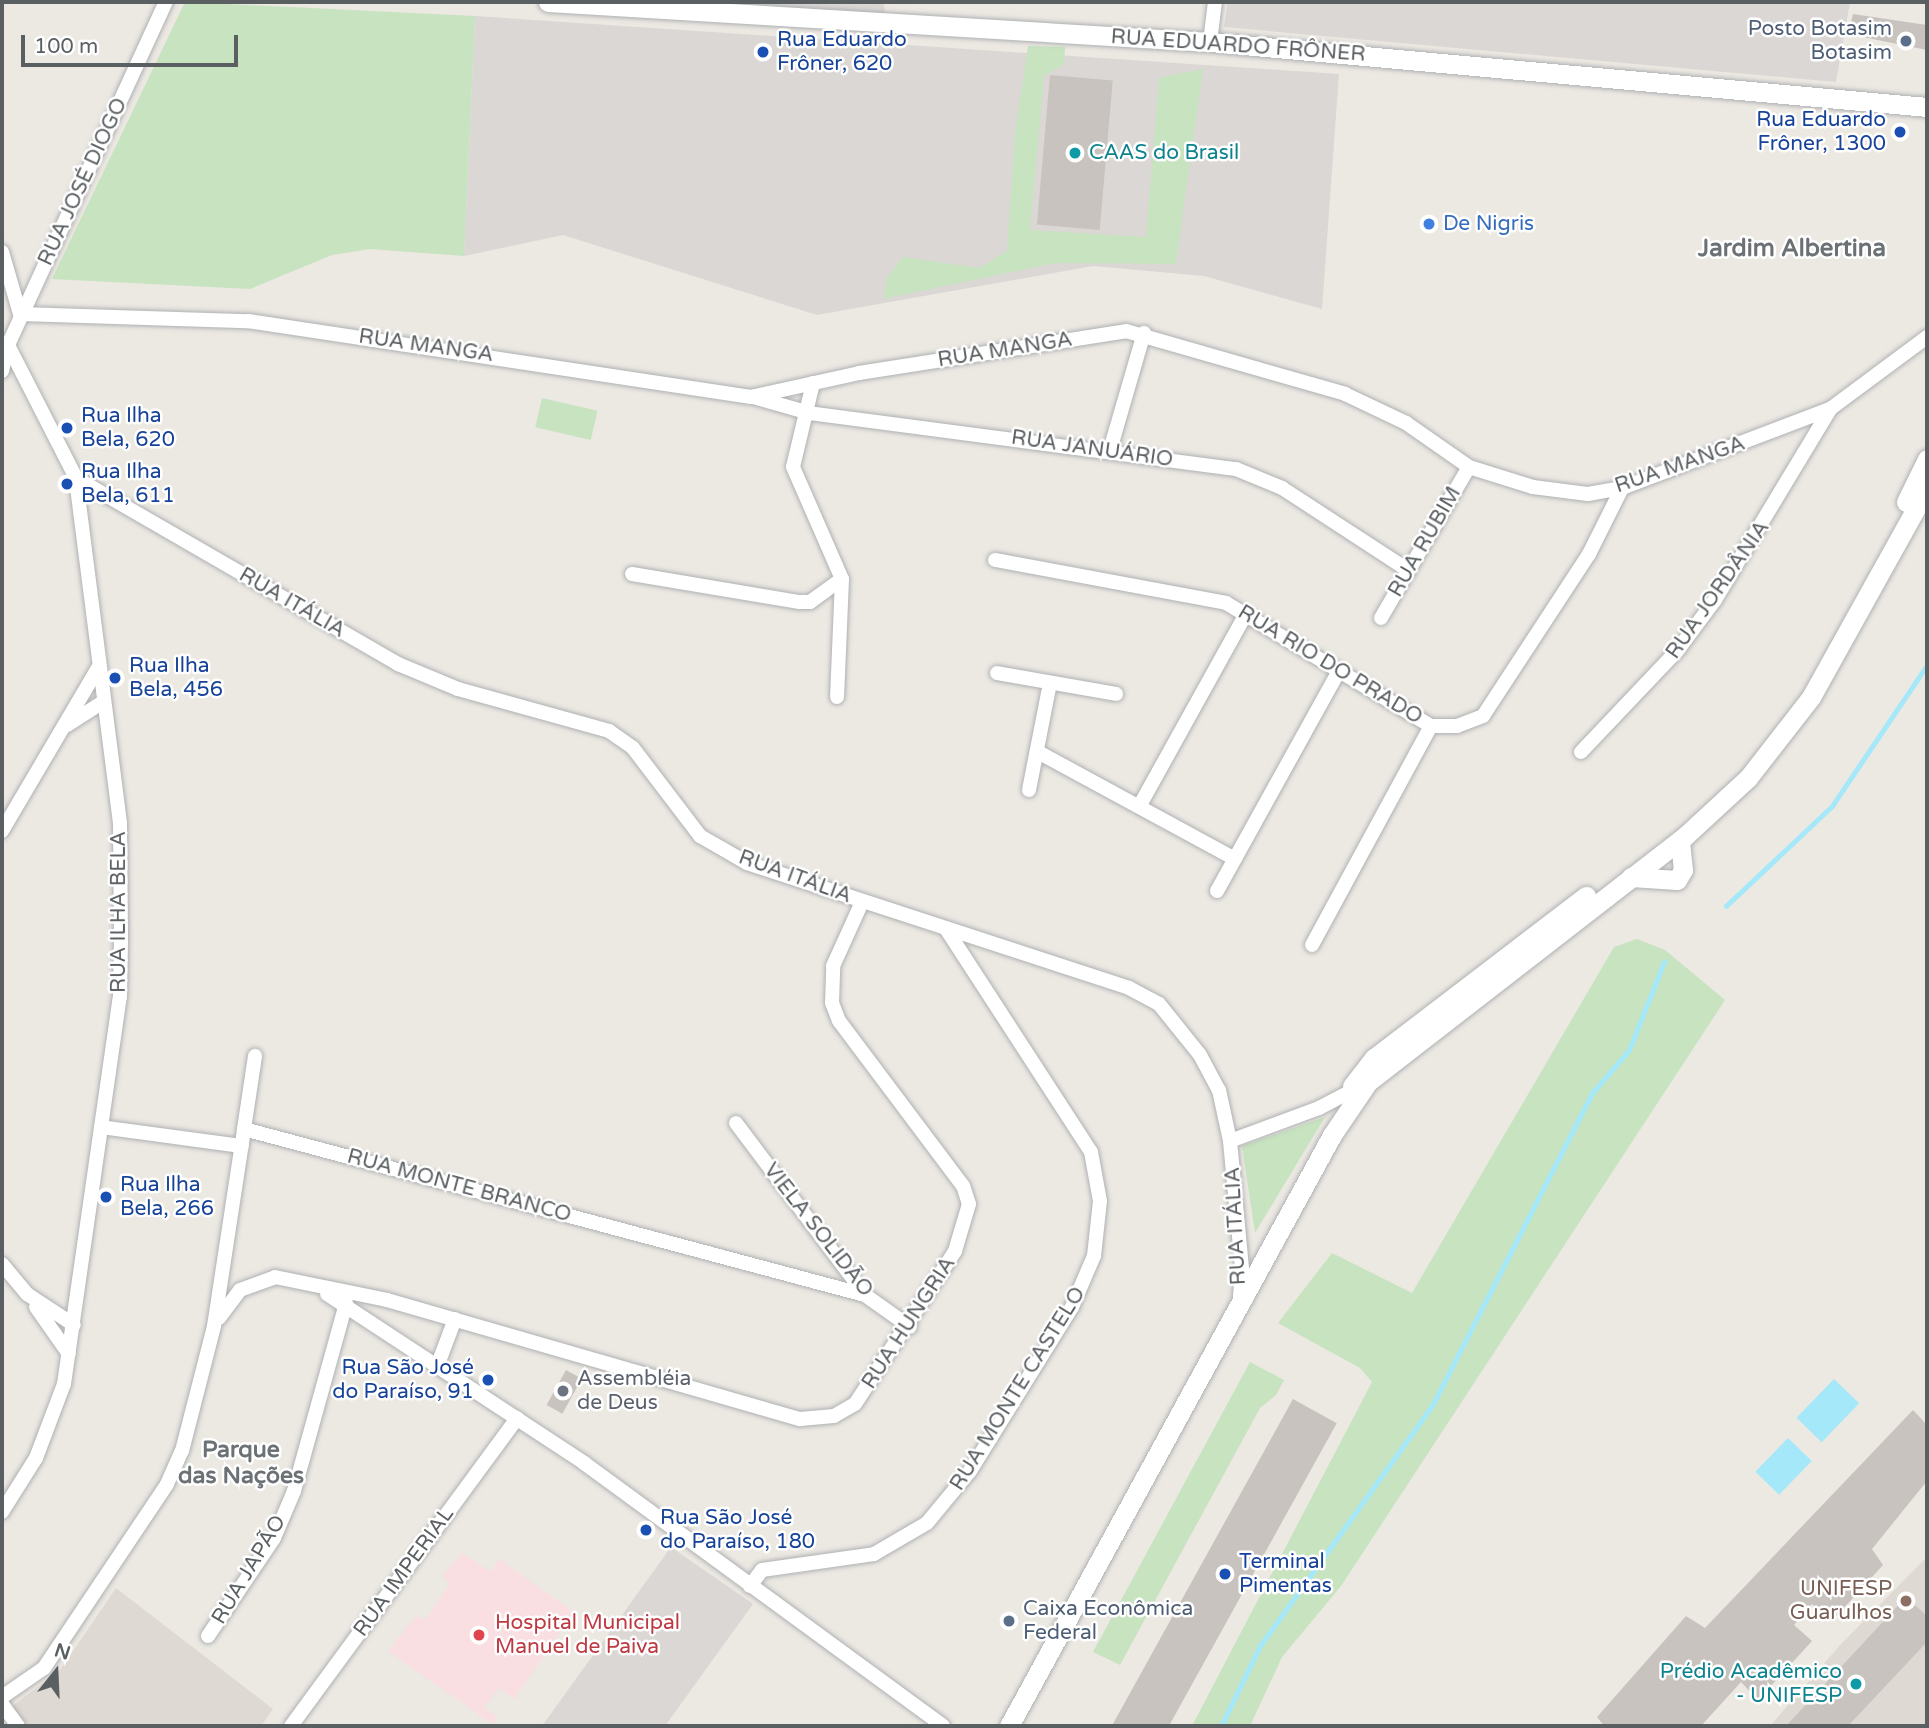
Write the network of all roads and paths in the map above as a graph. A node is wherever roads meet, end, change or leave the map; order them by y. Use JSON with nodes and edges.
{"nodes":[{"id":1,"x":548,"y":2,"type":"edge"},
{"id":2,"x":1215,"y":2,"type":"edge"},
{"id":3,"x":167,"y":5,"type":"edge"},
{"id":4,"x":1210,"y":42,"type":"junction"},
{"id":5,"x":1927,"y":107,"type":"edge"},
{"id":6,"x":2,"y":252,"type":"edge"},
{"id":7,"x":20,"y":314,"type":"junction"},
{"id":8,"x":1144,"y":333,"type":"junction"},
{"id":9,"x":1927,"y":337,"type":"edge"},
{"id":10,"x":5,"y":348,"type":"edge"},
{"id":11,"x":2,"y":371,"type":"edge"},
{"id":12,"x":813,"y":383,"type":"junction"},
{"id":13,"x":751,"y":397,"type":"junction"},
{"id":14,"x":1830,"y":409,"type":"junction"},
{"id":15,"x":809,"y":413,"type":"junction"},
{"id":16,"x":1110,"y":450,"type":"junction"},
{"id":17,"x":1927,"y":459,"type":"edge"},
{"id":18,"x":1469,"y":467,"type":"junction"},
{"id":19,"x":76,"y":478,"type":"junction"},
{"id":20,"x":1622,"y":488,"type":"junction"},
{"id":21,"x":1927,"y":489,"type":"edge"},
{"id":22,"x":995,"y":560,"type":"dead end"},
{"id":23,"x":1408,"y":570,"type":"junction"},
{"id":24,"x":632,"y":574,"type":"dead end"},
{"id":25,"x":842,"y":579,"type":"junction"},
{"id":26,"x":1246,"y":614,"type":"junction"},
{"id":27,"x":1381,"y":618,"type":"dead end"},
{"id":28,"x":98,"y":668,"type":"junction"},
{"id":29,"x":997,"y":673,"type":"dead end"},
{"id":30,"x":1338,"y":673,"type":"junction"},
{"id":31,"x":1050,"y":683,"type":"junction"},
{"id":32,"x":1116,"y":694,"type":"dead end"},
{"id":33,"x":836,"y":697,"type":"dead end"},
{"id":34,"x":103,"y":702,"type":"junction"},
{"id":35,"x":66,"y":726,"type":"junction"},
{"id":36,"x":1431,"y":726,"type":"junction"},
{"id":37,"x":1038,"y":752,"type":"junction"},
{"id":38,"x":1581,"y":752,"type":"dead end"},
{"id":39,"x":1029,"y":790,"type":"dead end"},
{"id":40,"x":1140,"y":805,"type":"junction"},
{"id":41,"x":2,"y":831,"type":"edge"},
{"id":42,"x":1680,"y":840,"type":"junction"},
{"id":43,"x":1235,"y":859,"type":"junction"},
{"id":44,"x":1631,"y":877,"type":"junction"},
{"id":45,"x":1217,"y":891,"type":"dead end"},
{"id":46,"x":862,"y":902,"type":"junction"},
{"id":47,"x":946,"y":929,"type":"junction"},
{"id":48,"x":1312,"y":945,"type":"dead end"},
{"id":49,"x":255,"y":1056,"type":"dead end"},
{"id":50,"x":1368,"y":1083,"type":"junction"},
{"id":51,"x":1345,"y":1094,"type":"junction"},
{"id":52,"x":736,"y":1123,"type":"dead end"},
{"id":53,"x":102,"y":1126,"type":"junction"},
{"id":54,"x":244,"y":1129,"type":"junction"},
{"id":55,"x":1230,"y":1141,"type":"junction"},
{"id":56,"x":242,"y":1146,"type":"junction"},
{"id":57,"x":2,"y":1264,"type":"edge"},
{"id":58,"x":310,"y":1286,"type":"junction"},
{"id":59,"x":27,"y":1294,"type":"junction"},
{"id":60,"x":865,"y":1295,"type":"junction"},
{"id":61,"x":346,"y":1304,"type":"junction"},
{"id":62,"x":1238,"y":1311,"type":"junction"},
{"id":63,"x":455,"y":1319,"type":"junction"},
{"id":64,"x":74,"y":1325,"type":"junction"},
{"id":65,"x":215,"y":1326,"type":"junction"},
{"id":66,"x":910,"y":1327,"type":"junction"},
{"id":67,"x":69,"y":1354,"type":"junction"},
{"id":68,"x":438,"y":1363,"type":"junction"},
{"id":69,"x":517,"y":1418,"type":"junction"},
{"id":70,"x":2,"y":1512,"type":"edge"},
{"id":71,"x":750,"y":1586,"type":"junction"},
{"id":72,"x":208,"y":1636,"type":"dead end"},
{"id":73,"x":2,"y":1697,"type":"edge"},
{"id":74,"x":2,"y":1704,"type":"edge"},
{"id":75,"x":18,"y":1726,"type":"edge"},
{"id":76,"x":290,"y":1726,"type":"edge"},
{"id":77,"x":943,"y":1726,"type":"edge"},
{"id":78,"x":1009,"y":1726,"type":"edge"}],
"edges":[{"from":1,"to":4,"type":"main road","name":"RUA EDUARDO FRÔNER"},
{"from":2,"to":4,"type":"street"},
{"from":3,"to":7,"type":"street","name":"RUA JOSÉ DIOGO"},
{"from":4,"to":5,"type":"main road","name":"RUA EDUARDO FRÔNER"},
{"from":6,"to":7,"type":"street"},
{"from":7,"to":10,"type":"street"},
{"from":7,"to":13,"type":"street","name":"RUA MANGA"},
{"from":8,"to":12,"type":"street","name":"RUA MANGA"},
{"from":8,"to":16,"type":"street"},
{"from":8,"to":18,"type":"street","name":"RUA MANGA"},
{"from":9,"to":14,"type":"street","name":"RUA MANGA"},
{"from":10,"to":11,"type":"street"},
{"from":10,"to":19,"type":"street","name":"RUA ILHA BELA"},
{"from":12,"to":13,"type":"street","name":"RUA MANGA"},
{"from":12,"to":15,"type":"street"},
{"from":13,"to":15,"type":"street","name":"RUA JANUÁRIO"},
{"from":14,"to":20,"type":"street","name":"RUA MANGA"},
{"from":14,"to":38,"type":"street","name":"RUA JORDÂNIA"},
{"from":15,"to":16,"type":"street","name":"RUA JANUÁRIO"},
{"from":15,"to":25,"type":"street"},
{"from":16,"to":23,"type":"street","name":"RUA JANUÁRIO"},
{"from":17,"to":51,"type":"main road"},
{"from":18,"to":20,"type":"street","name":"RUA MANGA"},
{"from":18,"to":23,"type":"street","name":"RUA RUBIM"},
{"from":19,"to":28,"type":"street","name":"RUA ILHA BELA"},
{"from":19,"to":46,"type":"street","name":"RUA ITÁLIA"},
{"from":20,"to":36,"type":"street","name":"RUA RIO DO PRADO"},
{"from":21,"to":42,"type":"main road"},
{"from":22,"to":26,"type":"street","name":"RUA RIO DO PRADO"},
{"from":23,"to":27,"type":"street","name":"RUA RUBIM"},
{"from":24,"to":25,"type":"street"},
{"from":25,"to":33,"type":"street"},
{"from":26,"to":30,"type":"street","name":"RUA RIO DO PRADO"},
{"from":26,"to":40,"type":"street"},
{"from":28,"to":34,"type":"street","name":"RUA ILHA BELA"},
{"from":28,"to":35,"type":"street"},
{"from":29,"to":31,"type":"street"},
{"from":30,"to":36,"type":"street","name":"RUA RIO DO PRADO"},
{"from":30,"to":43,"type":"street"},
{"from":31,"to":32,"type":"street"},
{"from":31,"to":37,"type":"street"},
{"from":34,"to":35,"type":"street"},
{"from":34,"to":53,"type":"street","name":"RUA ILHA BELA"},
{"from":35,"to":41,"type":"street"},
{"from":36,"to":48,"type":"street"},
{"from":37,"to":39,"type":"street"},
{"from":37,"to":40,"type":"street"},
{"from":40,"to":43,"type":"street"},
{"from":42,"to":44,"type":"main road"},
{"from":42,"to":44,"type":"main road"},
{"from":43,"to":45,"type":"street"},
{"from":44,"to":50,"type":"main road"},
{"from":46,"to":47,"type":"street","name":"RUA ITÁLIA"},
{"from":46,"to":66,"type":"street","name":"RUA HUNGRIA"},
{"from":47,"to":55,"type":"street","name":"RUA ITÁLIA"},
{"from":47,"to":71,"type":"street","name":"RUA MONTE CASTELO"},
{"from":49,"to":54,"type":"street"},
{"from":50,"to":51,"type":"street","name":"RUA ITÁLIA"},
{"from":50,"to":62,"type":"main road"},
{"from":51,"to":55,"type":"street","name":"RUA ITÁLIA"},
{"from":51,"to":62,"type":"main road"},
{"from":52,"to":60,"type":"street","name":"VIELA SOLIDÃO"},
{"from":53,"to":56,"type":"street"},
{"from":53,"to":64,"type":"street","name":"RUA ILHA BELA"},
{"from":54,"to":56,"type":"street"},
{"from":54,"to":60,"type":"street","name":"RUA MONTE BRANCO"},
{"from":55,"to":62,"type":"street","name":"RUA ITÁLIA"},
{"from":56,"to":65,"type":"street"},
{"from":57,"to":59,"type":"street"},
{"from":58,"to":61,"type":"street"},
{"from":58,"to":63,"type":"street","name":"RUA HUNGRIA"},
{"from":58,"to":65,"type":"street","name":"RUA HUNGRIA"},
{"from":59,"to":64,"type":"street"},
{"from":59,"to":67,"type":"street"},
{"from":60,"to":66,"type":"street","name":"VIELA SOLIDÃO"},
{"from":61,"to":68,"type":"street"},
{"from":61,"to":72,"type":"street","name":"RUA JAPÃO"},
{"from":62,"to":78,"type":"main road"},
{"from":63,"to":66,"type":"street","name":"RUA HUNGRIA"},
{"from":63,"to":68,"type":"street"},
{"from":64,"to":67,"type":"street","name":"RUA ILHA BELA"},
{"from":65,"to":73,"type":"street"},
{"from":67,"to":70,"type":"street","name":"RUA ILHA BELA"},
{"from":68,"to":69,"type":"street"},
{"from":69,"to":71,"type":"street"},
{"from":69,"to":76,"type":"street","name":"RUA IMPERIAL"},
{"from":71,"to":77,"type":"street"},
{"from":74,"to":75,"type":"street"}]}
